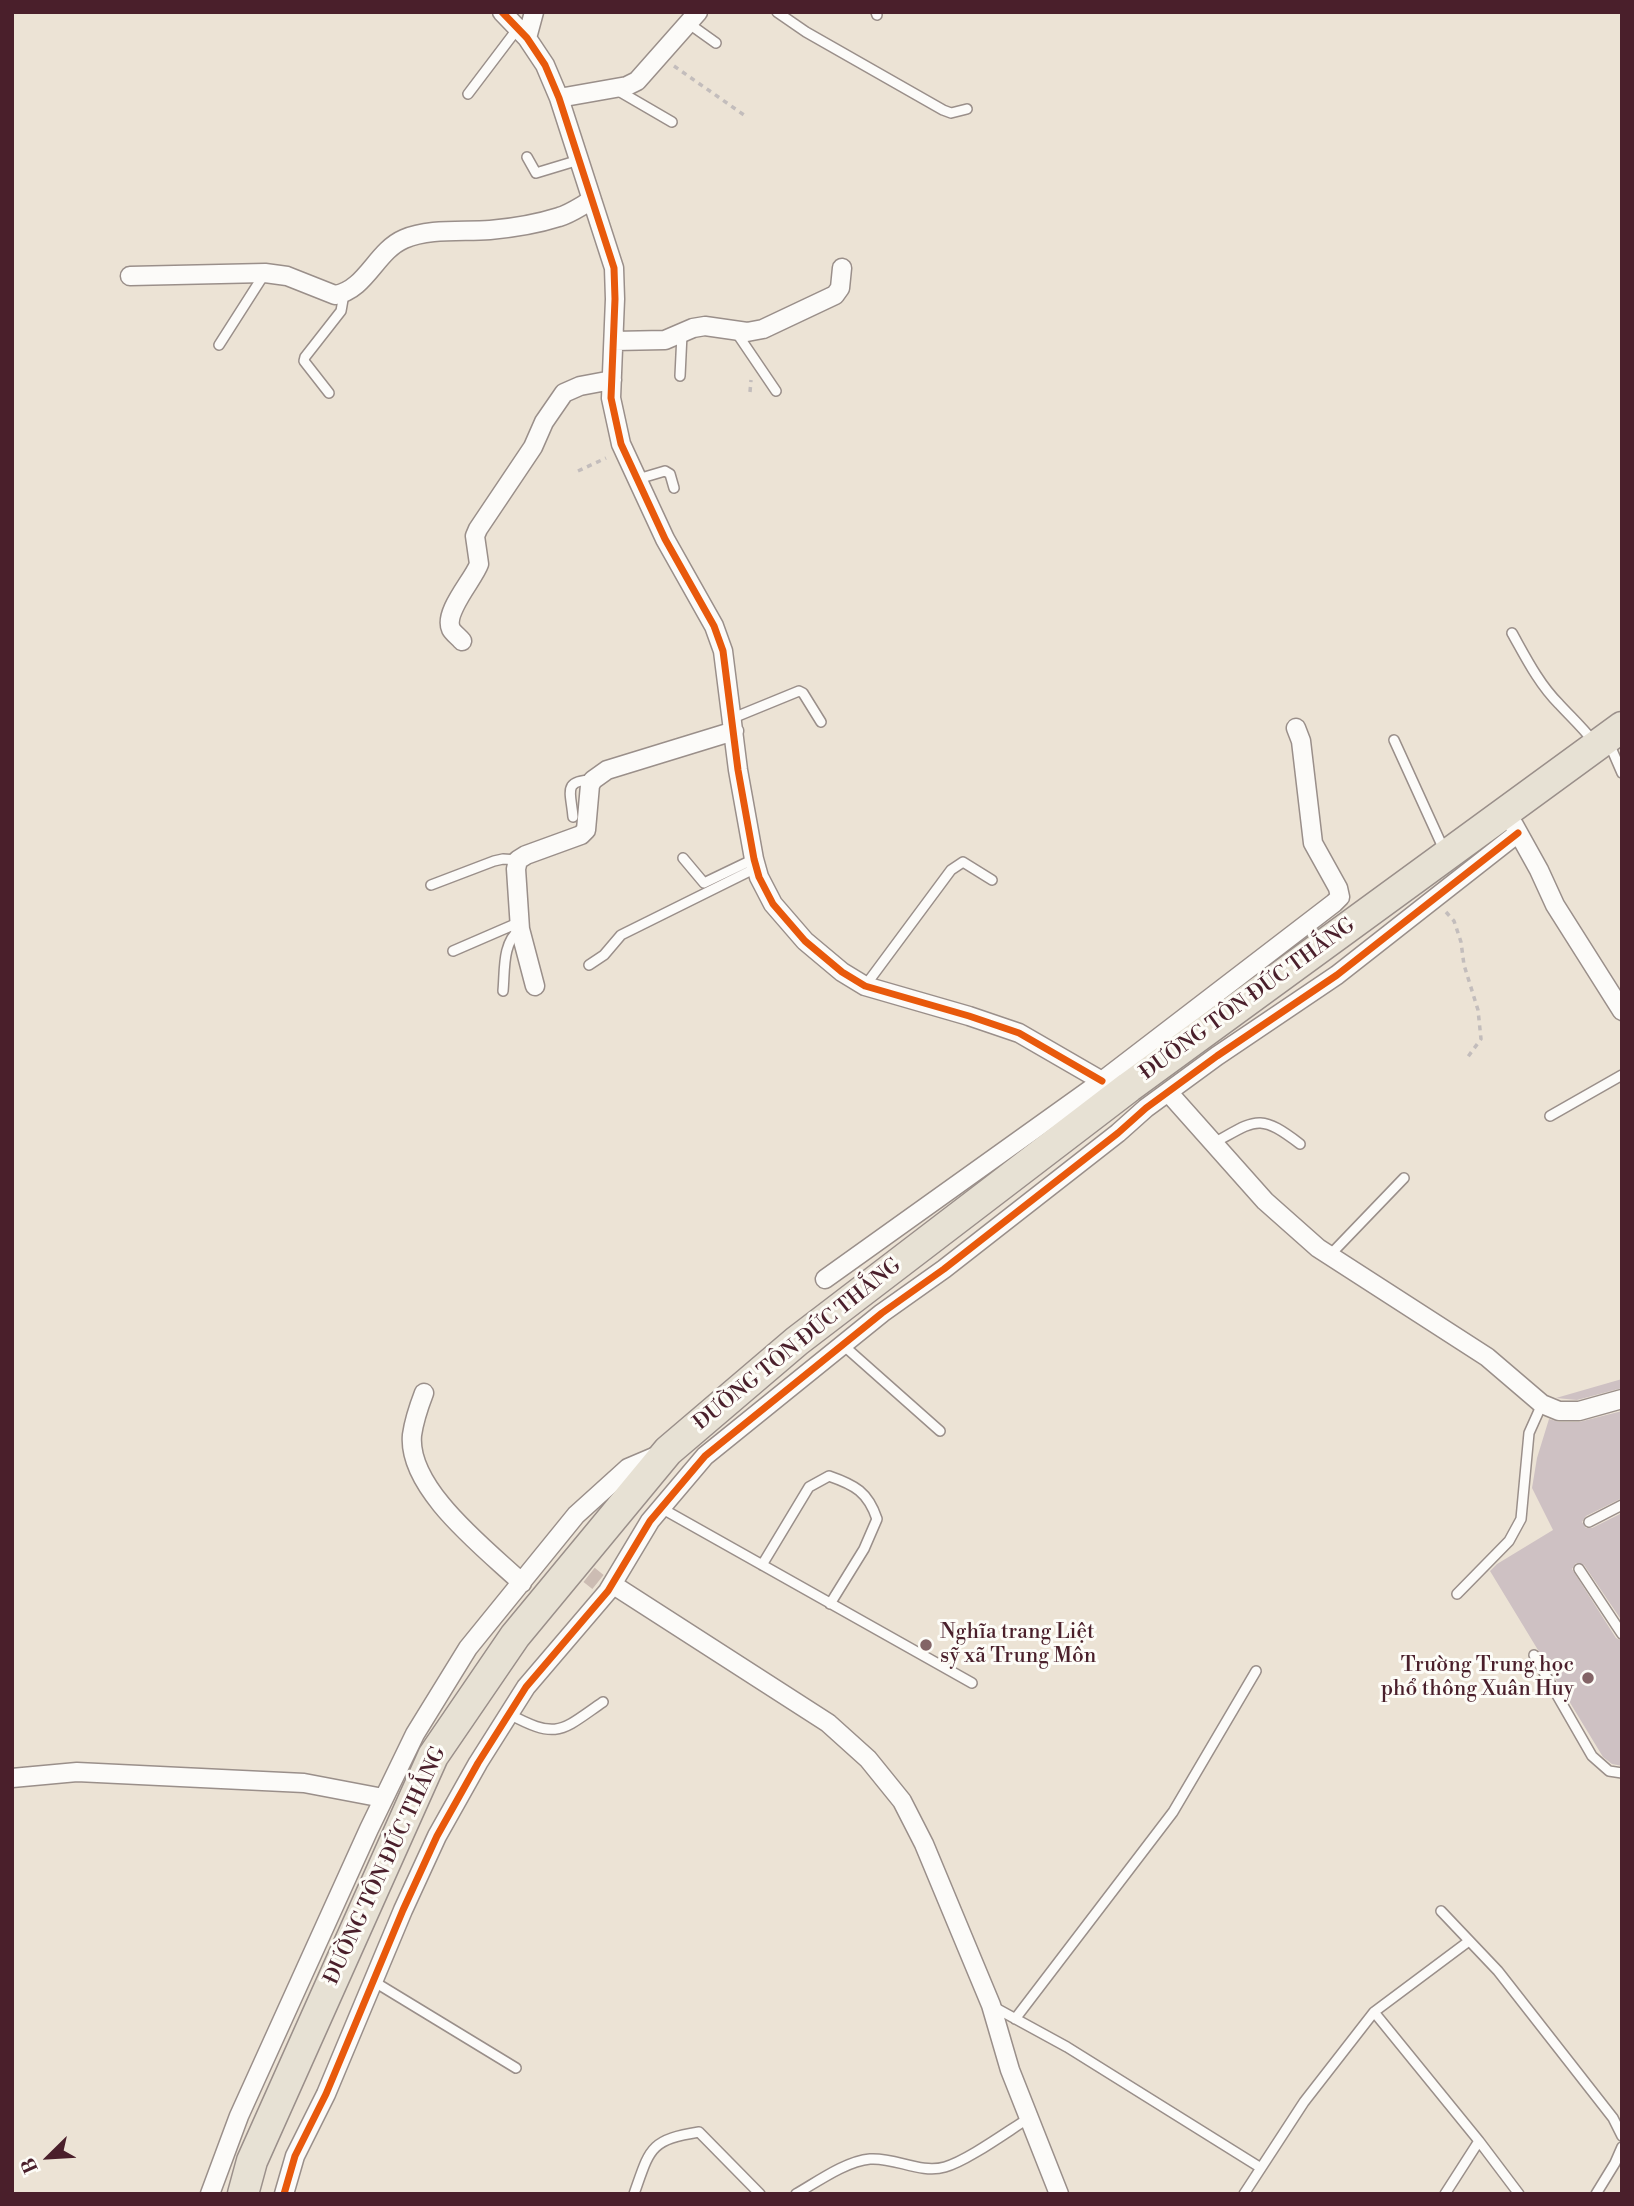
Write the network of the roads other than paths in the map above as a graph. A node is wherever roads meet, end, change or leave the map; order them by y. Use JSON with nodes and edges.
{"nodes":[{"id":1,"x":502,"y":12,"type":"edge"},
{"id":2,"x":534,"y":12,"type":"edge"},
{"id":3,"x":777,"y":12,"type":"edge"},
{"id":4,"x":693,"y":18,"type":"edge"},
{"id":5,"x":523,"y":33,"type":"junction"},
{"id":6,"x":716,"y":43,"type":"dead end"},
{"id":7,"x":614,"y":88,"type":"junction"},
{"id":8,"x":468,"y":94,"type":"dead end"},
{"id":9,"x":559,"y":98,"type":"junction"},
{"id":10,"x":967,"y":109,"type":"dead end"},
{"id":11,"x":672,"y":122,"type":"dead end"},
{"id":12,"x":527,"y":157,"type":"dead end"},
{"id":13,"x":579,"y":160,"type":"junction"},
{"id":14,"x":592,"y":200,"type":"junction"},
{"id":15,"x":842,"y":268,"type":"dead end"},
{"id":16,"x":265,"y":273,"type":"junction"},
{"id":17,"x":130,"y":276,"type":"dead end"},
{"id":18,"x":344,"y":294,"type":"junction"},
{"id":19,"x":735,"y":330,"type":"junction"},
{"id":20,"x":682,"y":334,"type":"junction"},
{"id":21,"x":614,"y":341,"type":"junction"},
{"id":22,"x":219,"y":345,"type":"dead end"},
{"id":23,"x":680,"y":376,"type":"dead end"},
{"id":24,"x":612,"y":380,"type":"junction"},
{"id":25,"x":776,"y":391,"type":"dead end"},
{"id":26,"x":329,"y":393,"type":"dead end"},
{"id":27,"x":638,"y":479,"type":"junction"},
{"id":28,"x":674,"y":488,"type":"dead end"},
{"id":29,"x":1512,"y":633,"type":"dead end"},
{"id":30,"x":462,"y":641,"type":"dead end"},
{"id":31,"x":821,"y":722,"type":"dead end"},
{"id":32,"x":733,"y":724,"type":"junction"},
{"id":33,"x":1296,"y":728,"type":"dead end"},
{"id":34,"x":1608,"y":737,"type":"edge"},
{"id":35,"x":1394,"y":740,"type":"dead end"},
{"id":36,"x":1622,"y":773,"type":"edge"},
{"id":37,"x":593,"y":780,"type":"junction"},
{"id":38,"x":573,"y":817,"type":"dead end"},
{"id":39,"x":1512,"y":821,"type":"junction"},
{"id":40,"x":1445,"y":854,"type":"junction"},
{"id":41,"x":682,"y":858,"type":"dead end"},
{"id":42,"x":518,"y":860,"type":"junction"},
{"id":43,"x":755,"y":864,"type":"junction"},
{"id":44,"x":992,"y":880,"type":"dead end"},
{"id":45,"x":431,"y":885,"type":"dead end"},
{"id":46,"x":520,"y":925,"type":"junction"},
{"id":47,"x":453,"y":951,"type":"dead end"},
{"id":48,"x":589,"y":965,"type":"dead end"},
{"id":49,"x":535,"y":986,"type":"dead end"},
{"id":50,"x":866,"y":986,"type":"junction"},
{"id":51,"x":503,"y":991,"type":"dead end"},
{"id":52,"x":1622,"y":1011,"type":"edge"},
{"id":53,"x":1622,"y":1075,"type":"edge"},
{"id":54,"x":1123,"y":1087,"type":"junction"},
{"id":55,"x":1168,"y":1092,"type":"junction"},
{"id":56,"x":1550,"y":1116,"type":"dead end"},
{"id":57,"x":1212,"y":1144,"type":"junction"},
{"id":58,"x":1300,"y":1144,"type":"dead end"},
{"id":59,"x":1404,"y":1178,"type":"dead end"},
{"id":60,"x":1330,"y":1255,"type":"junction"},
{"id":61,"x":825,"y":1279,"type":"dead end"},
{"id":62,"x":843,"y":1345,"type":"junction"},
{"id":63,"x":424,"y":1393,"type":"dead end"},
{"id":64,"x":1622,"y":1399,"type":"edge"},
{"id":65,"x":1542,"y":1404,"type":"junction"},
{"id":66,"x":940,"y":1431,"type":"dead end"},
{"id":67,"x":659,"y":1462,"type":"junction"},
{"id":68,"x":674,"y":1492,"type":"junction"},
{"id":69,"x":1622,"y":1505,"type":"edge"},
{"id":70,"x":661,"y":1508,"type":"junction"},
{"id":71,"x":1589,"y":1522,"type":"dead end"},
{"id":72,"x":762,"y":1565,"type":"junction"},
{"id":73,"x":1579,"y":1569,"type":"dead end"},
{"id":74,"x":522,"y":1583,"type":"junction"},
{"id":75,"x":606,"y":1586,"type":"junction"},
{"id":76,"x":1457,"y":1594,"type":"dead end"},
{"id":77,"x":830,"y":1604,"type":"junction"},
{"id":78,"x":1622,"y":1634,"type":"edge"},
{"id":79,"x":1534,"y":1656,"type":"dead end"},
{"id":80,"x":1256,"y":1671,"type":"dead end"},
{"id":81,"x":972,"y":1683,"type":"dead end"},
{"id":82,"x":603,"y":1702,"type":"dead end"},
{"id":83,"x":509,"y":1714,"type":"junction"},
{"id":84,"x":1622,"y":1773,"type":"edge"},
{"id":85,"x":12,"y":1777,"type":"edge"},
{"id":86,"x":383,"y":1798,"type":"junction"},
{"id":87,"x":1441,"y":1911,"type":"dead end"},
{"id":88,"x":1469,"y":1941,"type":"junction"},
{"id":89,"x":373,"y":1981,"type":"junction"},
{"id":90,"x":991,"y":2005,"type":"junction"},
{"id":91,"x":1374,"y":2012,"type":"junction"},
{"id":92,"x":1015,"y":2019,"type":"junction"},
{"id":93,"x":516,"y":2068,"type":"dead end"},
{"id":94,"x":1029,"y":2118,"type":"junction"},
{"id":95,"x":1622,"y":2136,"type":"edge"},
{"id":96,"x":1479,"y":2141,"type":"junction"},
{"id":97,"x":1622,"y":2147,"type":"edge"},
{"id":98,"x":1261,"y":2168,"type":"junction"},
{"id":99,"x":210,"y":2194,"type":"edge"},
{"id":100,"x":243,"y":2194,"type":"edge"},
{"id":101,"x":284,"y":2194,"type":"edge"},
{"id":102,"x":634,"y":2194,"type":"edge"},
{"id":103,"x":760,"y":2194,"type":"edge"},
{"id":104,"x":796,"y":2194,"type":"edge"},
{"id":105,"x":1059,"y":2194,"type":"edge"},
{"id":106,"x":1244,"y":2194,"type":"edge"},
{"id":107,"x":1445,"y":2194,"type":"edge"},
{"id":108,"x":1519,"y":2194,"type":"edge"},
{"id":109,"x":1595,"y":2194,"type":"edge"}],
"edges":[{"from":1,"to":5,"type":"street"},
{"from":2,"to":5,"type":"street"},
{"from":3,"to":10,"type":"lane"},
{"from":4,"to":6,"type":"lane"},
{"from":4,"to":7,"type":"street"},
{"from":5,"to":8,"type":"lane"},
{"from":5,"to":9,"type":"street"},
{"from":7,"to":9,"type":"street"},
{"from":7,"to":11,"type":"lane"},
{"from":9,"to":13,"type":"street"},
{"from":12,"to":13,"type":"lane"},
{"from":13,"to":14,"type":"street"},
{"from":14,"to":18,"type":"street"},
{"from":14,"to":21,"type":"street"},
{"from":15,"to":19,"type":"street"},
{"from":16,"to":17,"type":"street"},
{"from":16,"to":18,"type":"street"},
{"from":16,"to":22,"type":"lane"},
{"from":18,"to":26,"type":"lane"},
{"from":19,"to":20,"type":"street"},
{"from":19,"to":25,"type":"lane"},
{"from":20,"to":21,"type":"street"},
{"from":20,"to":23,"type":"lane"},
{"from":21,"to":24,"type":"street"},
{"from":24,"to":27,"type":"street"},
{"from":24,"to":30,"type":"street"},
{"from":27,"to":28,"type":"lane"},
{"from":27,"to":32,"type":"street"},
{"from":29,"to":34,"type":"lane"},
{"from":31,"to":32,"type":"lane"},
{"from":32,"to":37,"type":"street"},
{"from":32,"to":43,"type":"street"},
{"from":33,"to":54,"type":"street"},
{"from":34,"to":36,"type":"lane"},
{"from":34,"to":39,"type":"highway","name":"ĐƯỜNG TÔN ĐỨC THẮNG"},
{"from":35,"to":40,"type":"lane"},
{"from":37,"to":38,"type":"lane"},
{"from":37,"to":42,"type":"street"},
{"from":39,"to":40,"type":"highway","name":"ĐƯỜNG TÔN ĐỨC THẮNG"},
{"from":39,"to":52,"type":"street"},
{"from":39,"to":55,"type":"street"},
{"from":40,"to":54,"type":"highway","name":"ĐƯỜNG TÔN ĐỨC THẮNG"},
{"from":41,"to":43,"type":"lane"},
{"from":42,"to":45,"type":"lane"},
{"from":42,"to":46,"type":"street"},
{"from":43,"to":48,"type":"lane"},
{"from":43,"to":50,"type":"street"},
{"from":44,"to":50,"type":"lane"},
{"from":46,"to":47,"type":"lane"},
{"from":46,"to":49,"type":"street"},
{"from":46,"to":51,"type":"lane"},
{"from":50,"to":54,"type":"street"},
{"from":53,"to":56,"type":"lane"},
{"from":54,"to":55,"type":"street"},
{"from":54,"to":61,"type":"street"},
{"from":54,"to":62,"type":"street"},
{"from":54,"to":67,"type":"highway","name":"ĐƯỜNG TÔN ĐỨC THẮNG"},
{"from":55,"to":57,"type":"street"},
{"from":57,"to":58,"type":"lane"},
{"from":57,"to":60,"type":"street"},
{"from":59,"to":60,"type":"lane"},
{"from":60,"to":65,"type":"street"},
{"from":62,"to":66,"type":"lane"},
{"from":62,"to":68,"type":"street"},
{"from":63,"to":74,"type":"street"},
{"from":64,"to":65,"type":"street"},
{"from":65,"to":76,"type":"lane"},
{"from":67,"to":68,"type":"street"},
{"from":67,"to":74,"type":"street"},
{"from":67,"to":100,"type":"highway","name":"ĐƯỜNG TÔN ĐỨC THẮNG"},
{"from":68,"to":70,"type":"street"},
{"from":69,"to":71,"type":"lane"},
{"from":70,"to":72,"type":"lane"},
{"from":70,"to":75,"type":"street"},
{"from":72,"to":77,"type":"lane"},
{"from":72,"to":77,"type":"lane"},
{"from":73,"to":78,"type":"lane"},
{"from":74,"to":86,"type":"street"},
{"from":75,"to":83,"type":"street"},
{"from":75,"to":90,"type":"street"},
{"from":77,"to":81,"type":"lane"},
{"from":79,"to":84,"type":"lane"},
{"from":80,"to":92,"type":"lane"},
{"from":82,"to":83,"type":"lane"},
{"from":83,"to":89,"type":"street"},
{"from":85,"to":86,"type":"street"},
{"from":86,"to":99,"type":"street"},
{"from":87,"to":88,"type":"lane"},
{"from":88,"to":91,"type":"lane"},
{"from":88,"to":95,"type":"lane"},
{"from":89,"to":93,"type":"lane"},
{"from":89,"to":101,"type":"street"},
{"from":90,"to":92,"type":"lane"},
{"from":90,"to":94,"type":"street"},
{"from":91,"to":96,"type":"lane"},
{"from":91,"to":98,"type":"lane"},
{"from":92,"to":98,"type":"lane"},
{"from":94,"to":104,"type":"lane"},
{"from":94,"to":105,"type":"street"},
{"from":96,"to":107,"type":"lane"},
{"from":96,"to":108,"type":"lane"},
{"from":97,"to":109,"type":"lane"},
{"from":98,"to":106,"type":"lane"},
{"from":102,"to":103,"type":"lane"}]}
